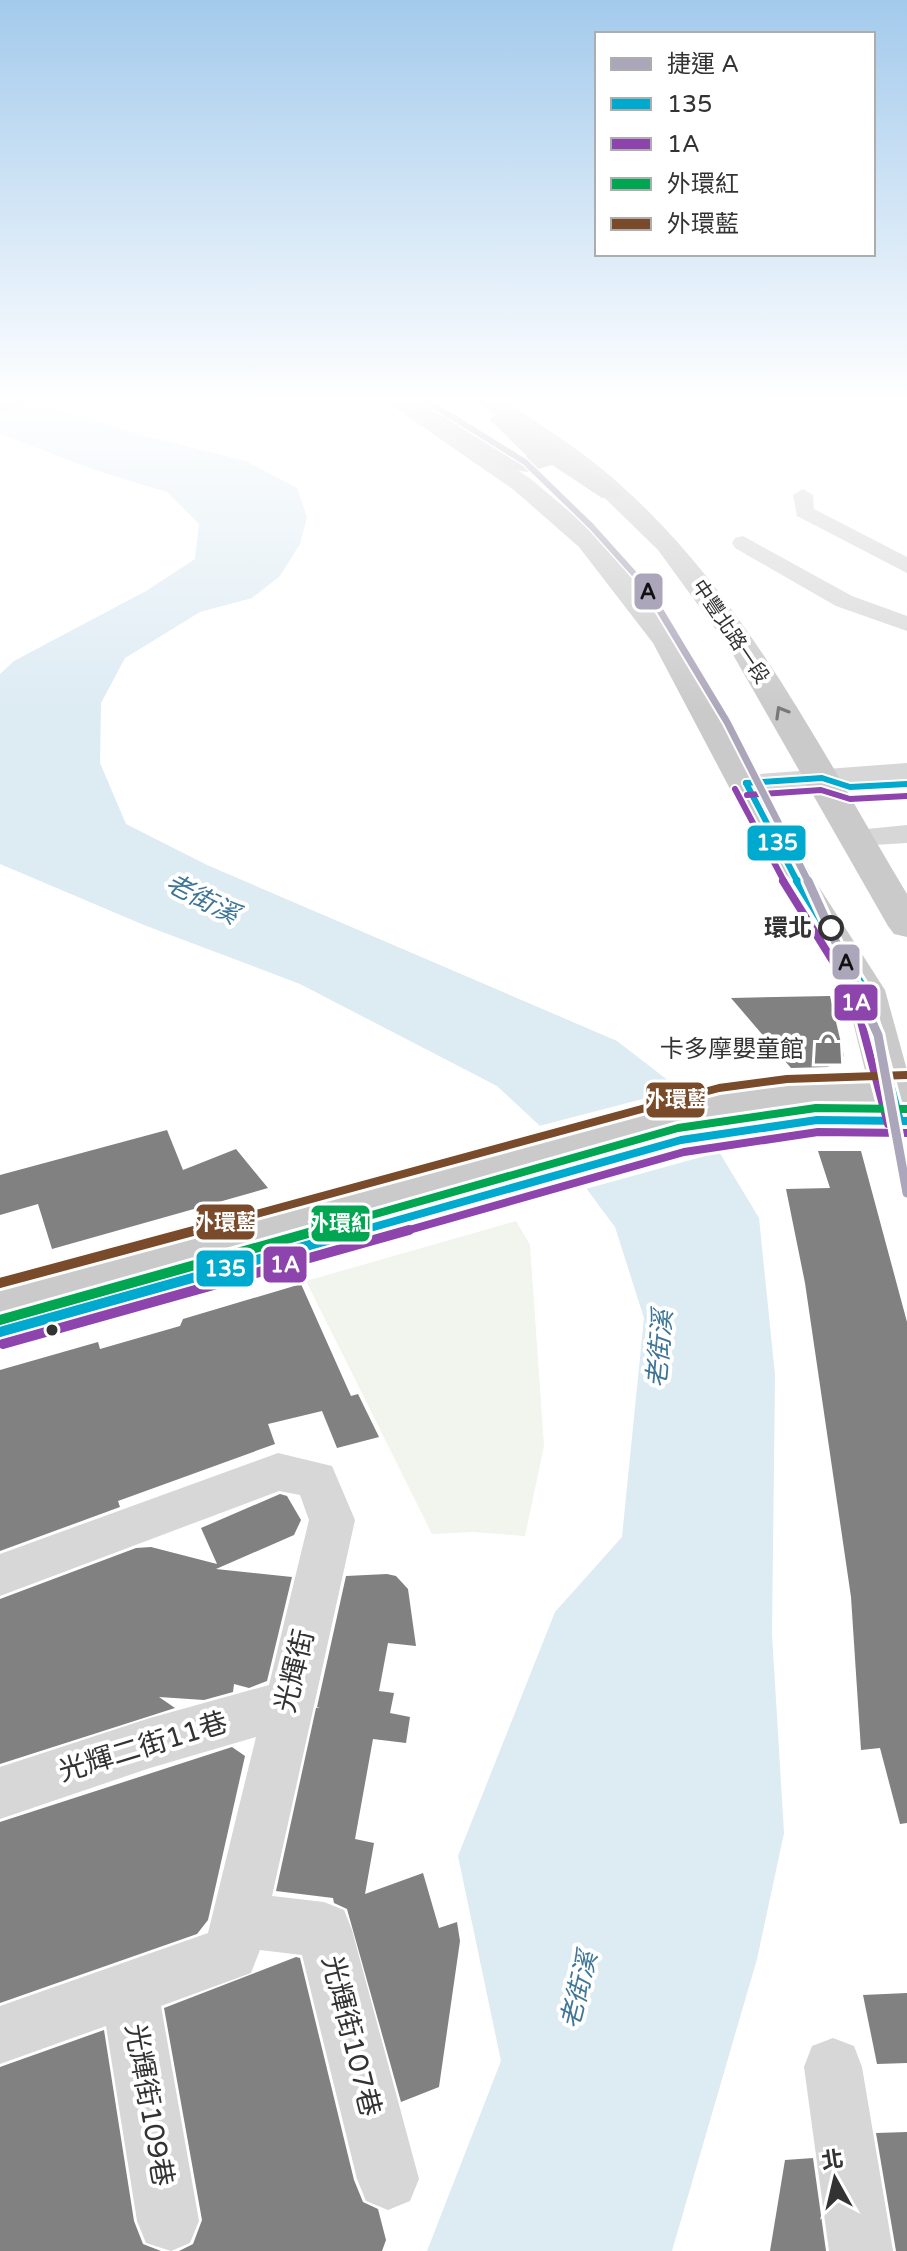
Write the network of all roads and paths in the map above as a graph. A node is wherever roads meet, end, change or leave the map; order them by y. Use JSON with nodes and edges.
{"nodes":[{"id":1,"x":547,"y":503,"type":"edge"},
{"id":2,"x":622,"y":503,"type":"edge"},
{"id":3,"x":803,"y":503,"type":"edge"},
{"id":4,"x":743,"y":543,"type":"dead end"},
{"id":5,"x":907,"y":566,"type":"edge"},
{"id":6,"x":907,"y":624,"type":"edge"},
{"id":7,"x":822,"y":778,"type":"junction"},
{"id":8,"x":746,"y":783,"type":"junction"},
{"id":9,"x":903,"y":783,"type":"edge"},
{"id":10,"x":907,"y":834,"type":"edge"},
{"id":11,"x":860,"y":842,"type":"junction"},
{"id":12,"x":907,"y":844,"type":"edge"},
{"id":13,"x":907,"y":926,"type":"edge"},
{"id":14,"x":903,"y":1113,"type":"edge"},
{"id":15,"x":439,"y":1193,"type":"junction"},
{"id":16,"x":0,"y":1295,"type":"edge"},
{"id":17,"x":0,"y":1332,"type":"edge"},
{"id":18,"x":0,"y":1575,"type":"edge"},
{"id":19,"x":287,"y":1704,"type":"junction"},
{"id":20,"x":0,"y":1793,"type":"edge"},
{"id":21,"x":238,"y":1920,"type":"junction"},
{"id":22,"x":129,"y":1990,"type":"junction"},
{"id":23,"x":0,"y":2035,"type":"edge"},
{"id":24,"x":833,"y":2067,"type":"dead end"},
{"id":25,"x":388,"y":2179,"type":"dead end"},
{"id":26,"x":168,"y":2221,"type":"dead end"},
{"id":27,"x":861,"y":2251,"type":"edge"}],
"edges":[{"from":1,"to":8,"type":"main road"},
{"from":7,"to":2,"type":"main road","name":"中豐北路一段","one_way":true},
{"from":3,"to":5,"type":"lane"},
{"from":4,"to":6,"type":"lane"},
{"from":7,"to":8,"type":"lane"},
{"from":7,"to":9,"type":"lane"},
{"from":7,"to":11,"type":"main road","name":"中豐北路一段"},
{"from":8,"to":14,"type":"main road"},
{"from":10,"to":11,"type":"lane"},
{"from":11,"to":12,"type":"lane"},
{"from":11,"to":13,"type":"main road","name":"中豐北路一段"},
{"from":14,"to":15,"type":"main road"},
{"from":15,"to":16,"type":"main road"},
{"from":15,"to":17,"type":"main road"},
{"from":18,"to":19,"type":"lane","name":"光輝街"},
{"from":19,"to":20,"type":"lane","name":"光輝二街11巷"},
{"from":19,"to":21,"type":"lane","name":"光輝街"},
{"from":21,"to":22,"type":"lane","name":"光輝街"},
{"from":21,"to":25,"type":"lane","name":"光輝街107巷"},
{"from":22,"to":23,"type":"lane","name":"光輝街"},
{"from":22,"to":26,"type":"lane","name":"光輝街109巷"},
{"from":24,"to":27,"type":"lane"}]}
